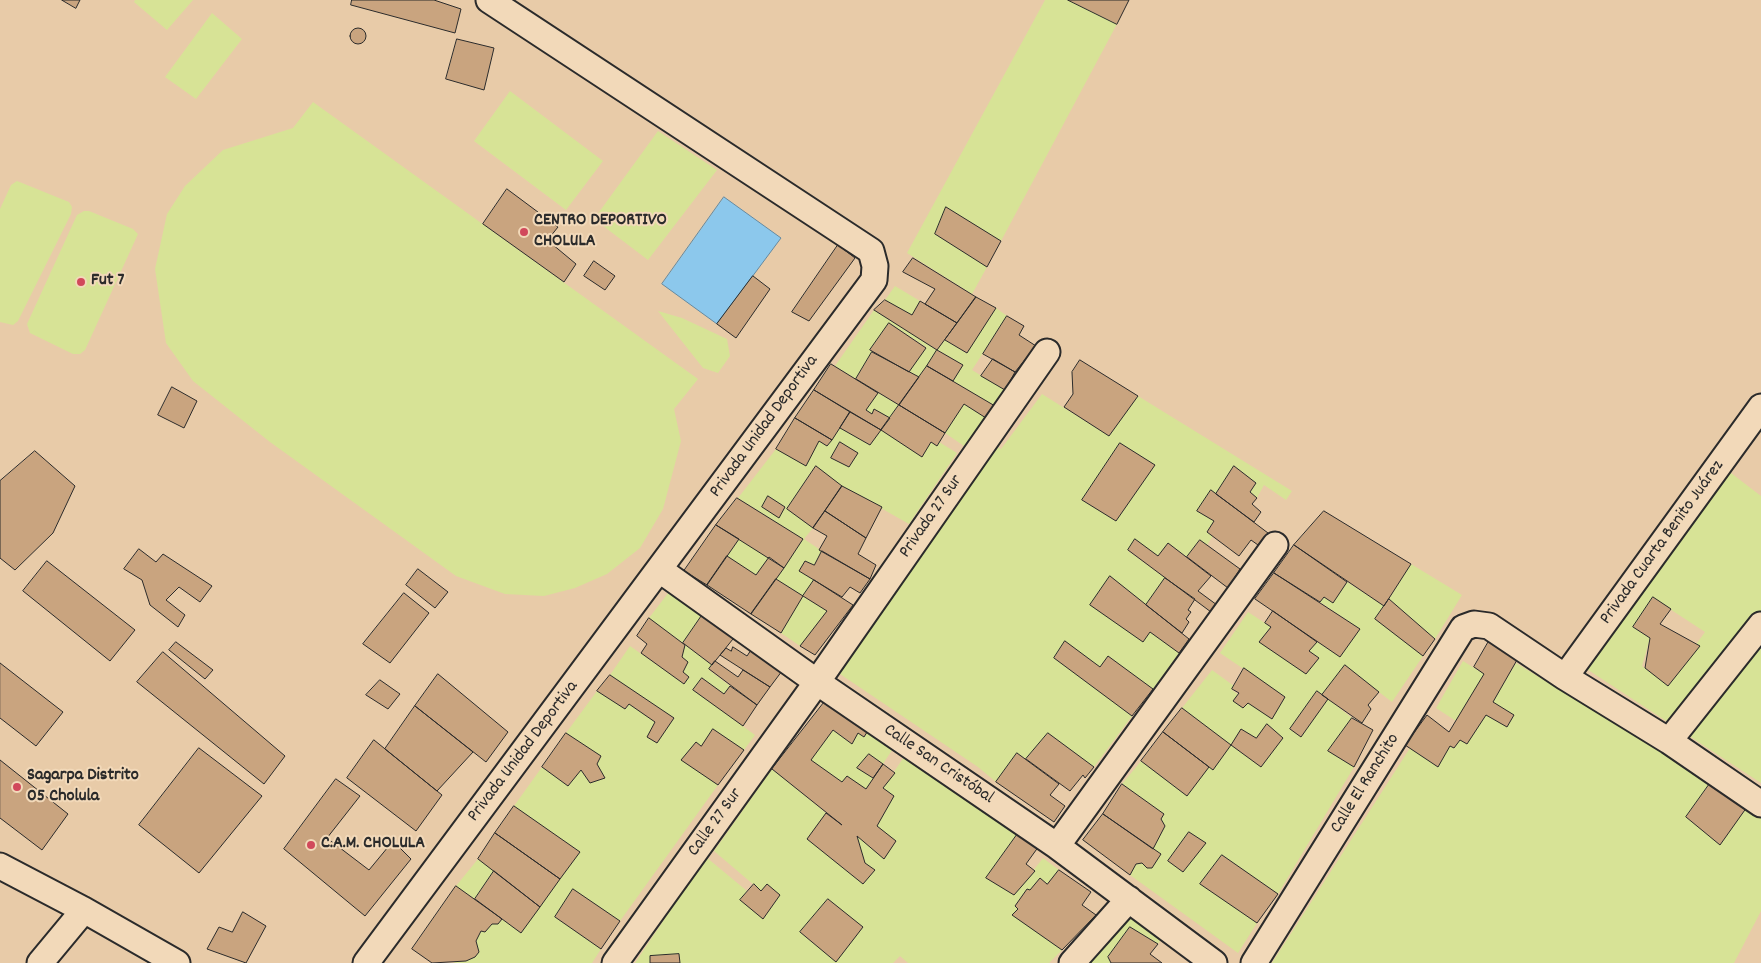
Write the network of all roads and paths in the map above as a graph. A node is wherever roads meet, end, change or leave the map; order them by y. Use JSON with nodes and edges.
{"nodes":[{"id":1,"x":489,"y":0,"type":"edge"},
{"id":2,"x":1047,"y":352,"type":"dead end"},
{"id":3,"x":1761,"y":407,"type":"edge"},
{"id":4,"x":1275,"y":545,"type":"dead end"},
{"id":5,"x":660,"y":570,"type":"junction"},
{"id":6,"x":1761,"y":625,"type":"edge"},
{"id":7,"x":1565,"y":677,"type":"junction"},
{"id":8,"x":817,"y":682,"type":"junction"},
{"id":9,"x":1670,"y":741,"type":"junction"},
{"id":10,"x":1761,"y":804,"type":"edge"},
{"id":11,"x":1057,"y":846,"type":"junction"},
{"id":12,"x":0,"y":866,"type":"edge"},
{"id":13,"x":1129,"y":899,"type":"junction"},
{"id":14,"x":84,"y":910,"type":"junction"},
{"id":15,"x":40,"y":963,"type":"edge"},
{"id":16,"x":176,"y":963,"type":"edge"},
{"id":17,"x":366,"y":963,"type":"edge"},
{"id":18,"x":615,"y":963,"type":"edge"},
{"id":19,"x":1072,"y":963,"type":"edge"},
{"id":20,"x":1214,"y":963,"type":"edge"},
{"id":21,"x":1254,"y":963,"type":"edge"}],
"edges":[{"from":1,"to":5,"type":"street","name":"Privada Unidad Deportiva"},
{"from":2,"to":8,"type":"street","name":"Privada 27 Sur"},
{"from":3,"to":7,"type":"street","name":"Privada Cuarta Benito Juárez"},
{"from":4,"to":11,"type":"street"},
{"from":5,"to":8,"type":"street","name":"Calle San Cristóbal"},
{"from":5,"to":17,"type":"street","name":"Privada Unidad Deportiva"},
{"from":6,"to":9,"type":"street"},
{"from":7,"to":9,"type":"street"},
{"from":7,"to":21,"type":"street","name":"Calle El Ranchito"},
{"from":8,"to":11,"type":"street","name":"Calle San Cristóbal"},
{"from":8,"to":18,"type":"street","name":"Calle 27 Sur"},
{"from":9,"to":10,"type":"street"},
{"from":11,"to":13,"type":"street","name":"Calle San Cristóbal"},
{"from":12,"to":14,"type":"street"},
{"from":13,"to":19,"type":"street"},
{"from":13,"to":20,"type":"street","name":"Calle San Cristóbal"},
{"from":14,"to":15,"type":"street"},
{"from":14,"to":16,"type":"street"}]}
